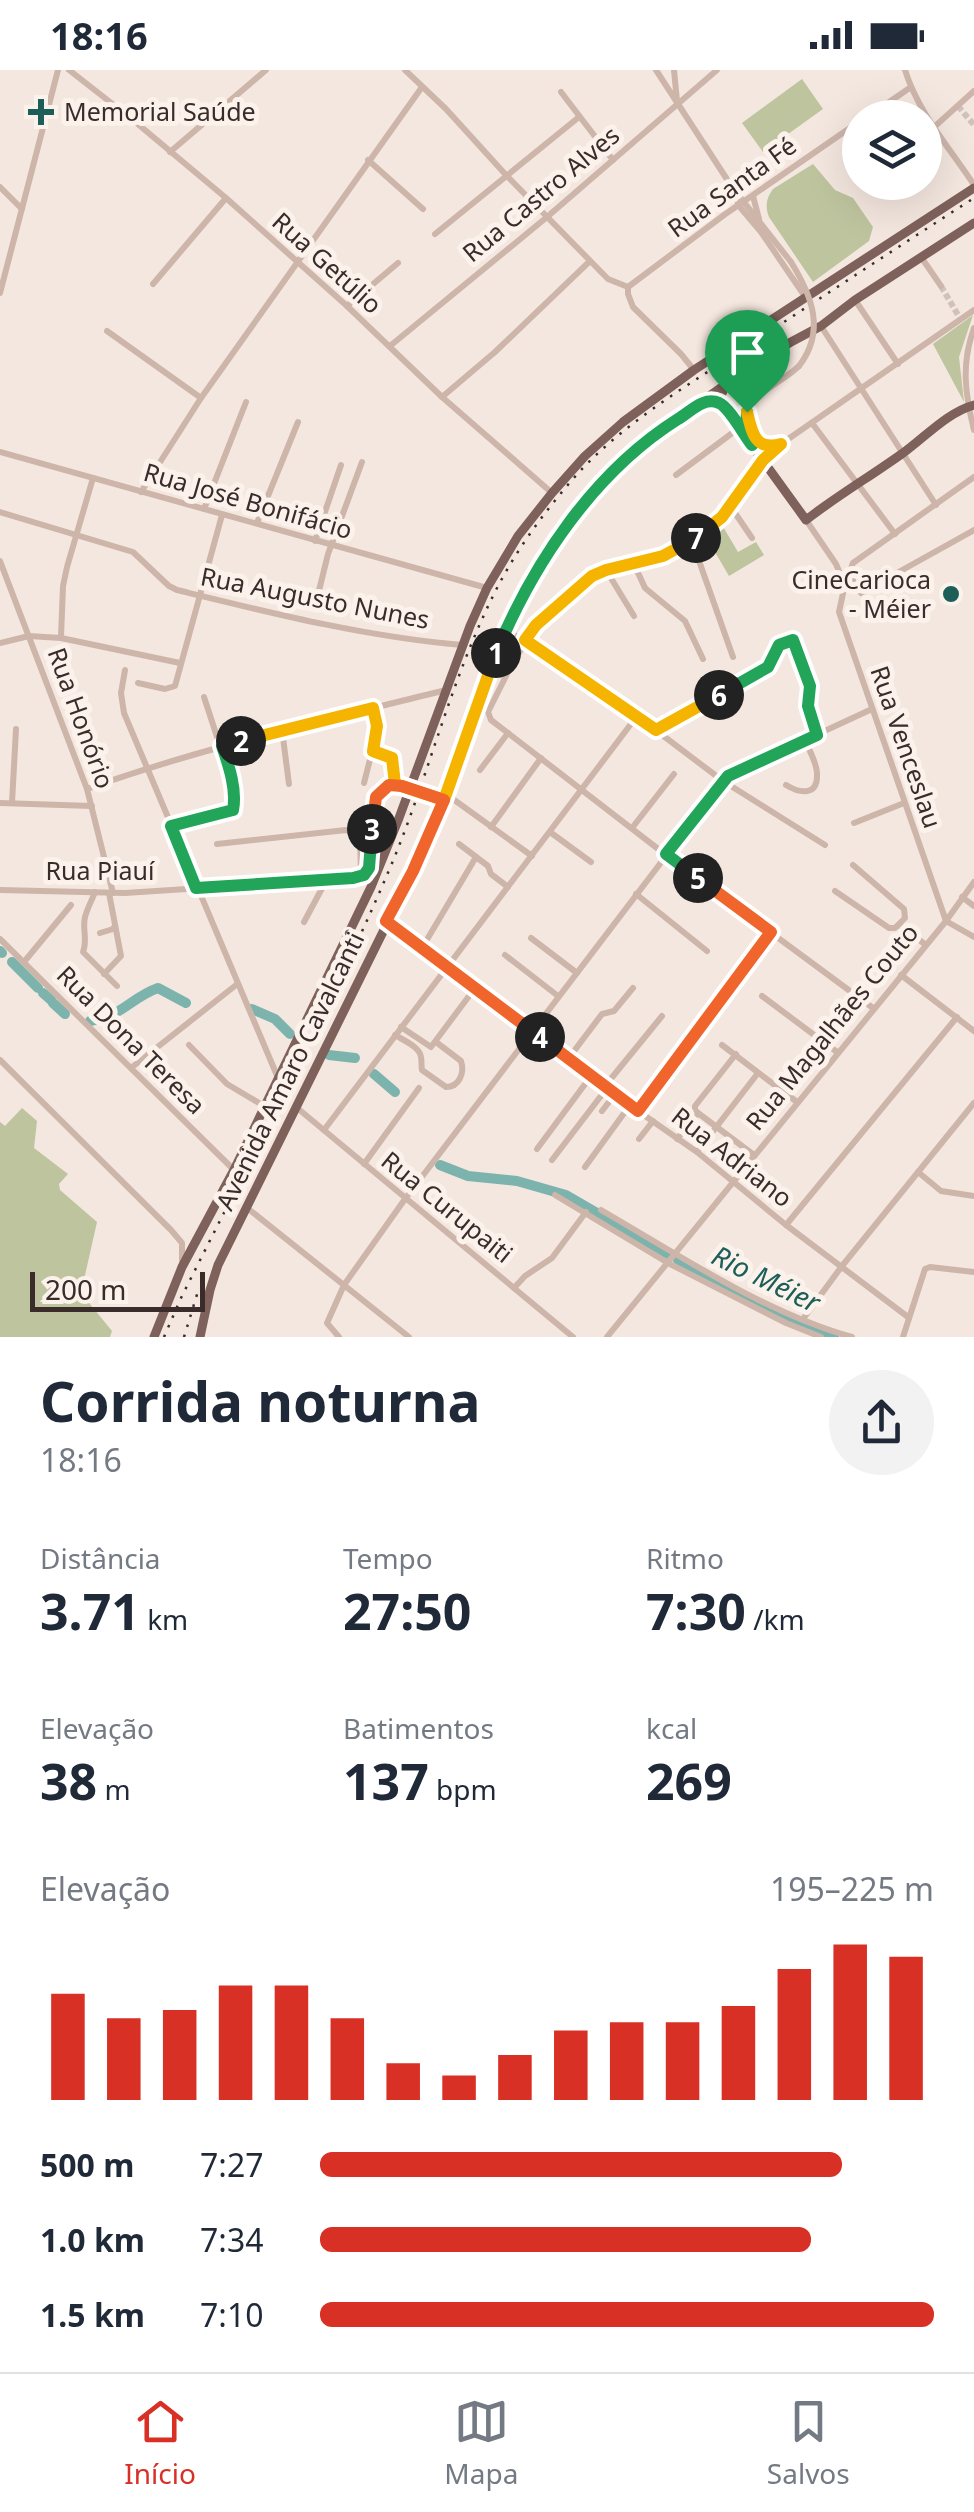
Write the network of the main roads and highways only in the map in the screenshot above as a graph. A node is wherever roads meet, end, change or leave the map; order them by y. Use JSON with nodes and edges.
{"nodes":[{"id":1,"x":974,"y":186,"type":"edge"},
{"id":2,"x":974,"y":223,"type":"edge"},
{"id":3,"x":729,"y":382,"type":"junction"},
{"id":4,"x":698,"y":404,"type":"junction"},
{"id":5,"x":722,"y":404,"type":"junction"},
{"id":6,"x":971,"y":406,"type":"edge"},
{"id":7,"x":681,"y":418,"type":"junction"},
{"id":8,"x":669,"y":425,"type":"junction"},
{"id":9,"x":652,"y":444,"type":"junction"},
{"id":10,"x":624,"y":461,"type":"junction"},
{"id":11,"x":387,"y":848,"type":"junction"},
{"id":12,"x":370,"y":862,"type":"road end"},
{"id":13,"x":154,"y":1337,"type":"edge"},
{"id":14,"x":200,"y":1337,"type":"edge"}],
"edges":[{"from":1,"to":11,"type":"main road"},
{"from":2,"to":3,"type":"main road","name":"Avenida Amaro Cavalcanti"},
{"from":3,"to":4,"type":"main road","name":"Avenida Amaro Cavalcanti"},
{"from":3,"to":5,"type":"main road"},
{"from":4,"to":5,"type":"main road"},
{"from":4,"to":7,"type":"main road","name":"Avenida Amaro Cavalcanti"},
{"from":5,"to":6,"type":"main road"},
{"from":7,"to":8,"type":"main road","name":"Avenida Amaro Cavalcanti"},
{"from":7,"to":9,"type":"main road","name":"Avenida Amaro Cavalcanti"},
{"from":8,"to":9,"type":"main road"},
{"from":8,"to":10,"type":"main road","name":"Avenida Amaro Cavalcanti"},
{"from":9,"to":10,"type":"main road","name":"Avenida Amaro Cavalcanti"},
{"from":10,"to":14,"type":"main road","name":"Avenida Amaro Cavalcanti"},
{"from":11,"to":12,"type":"main road"},
{"from":11,"to":13,"type":"main road"}]}
